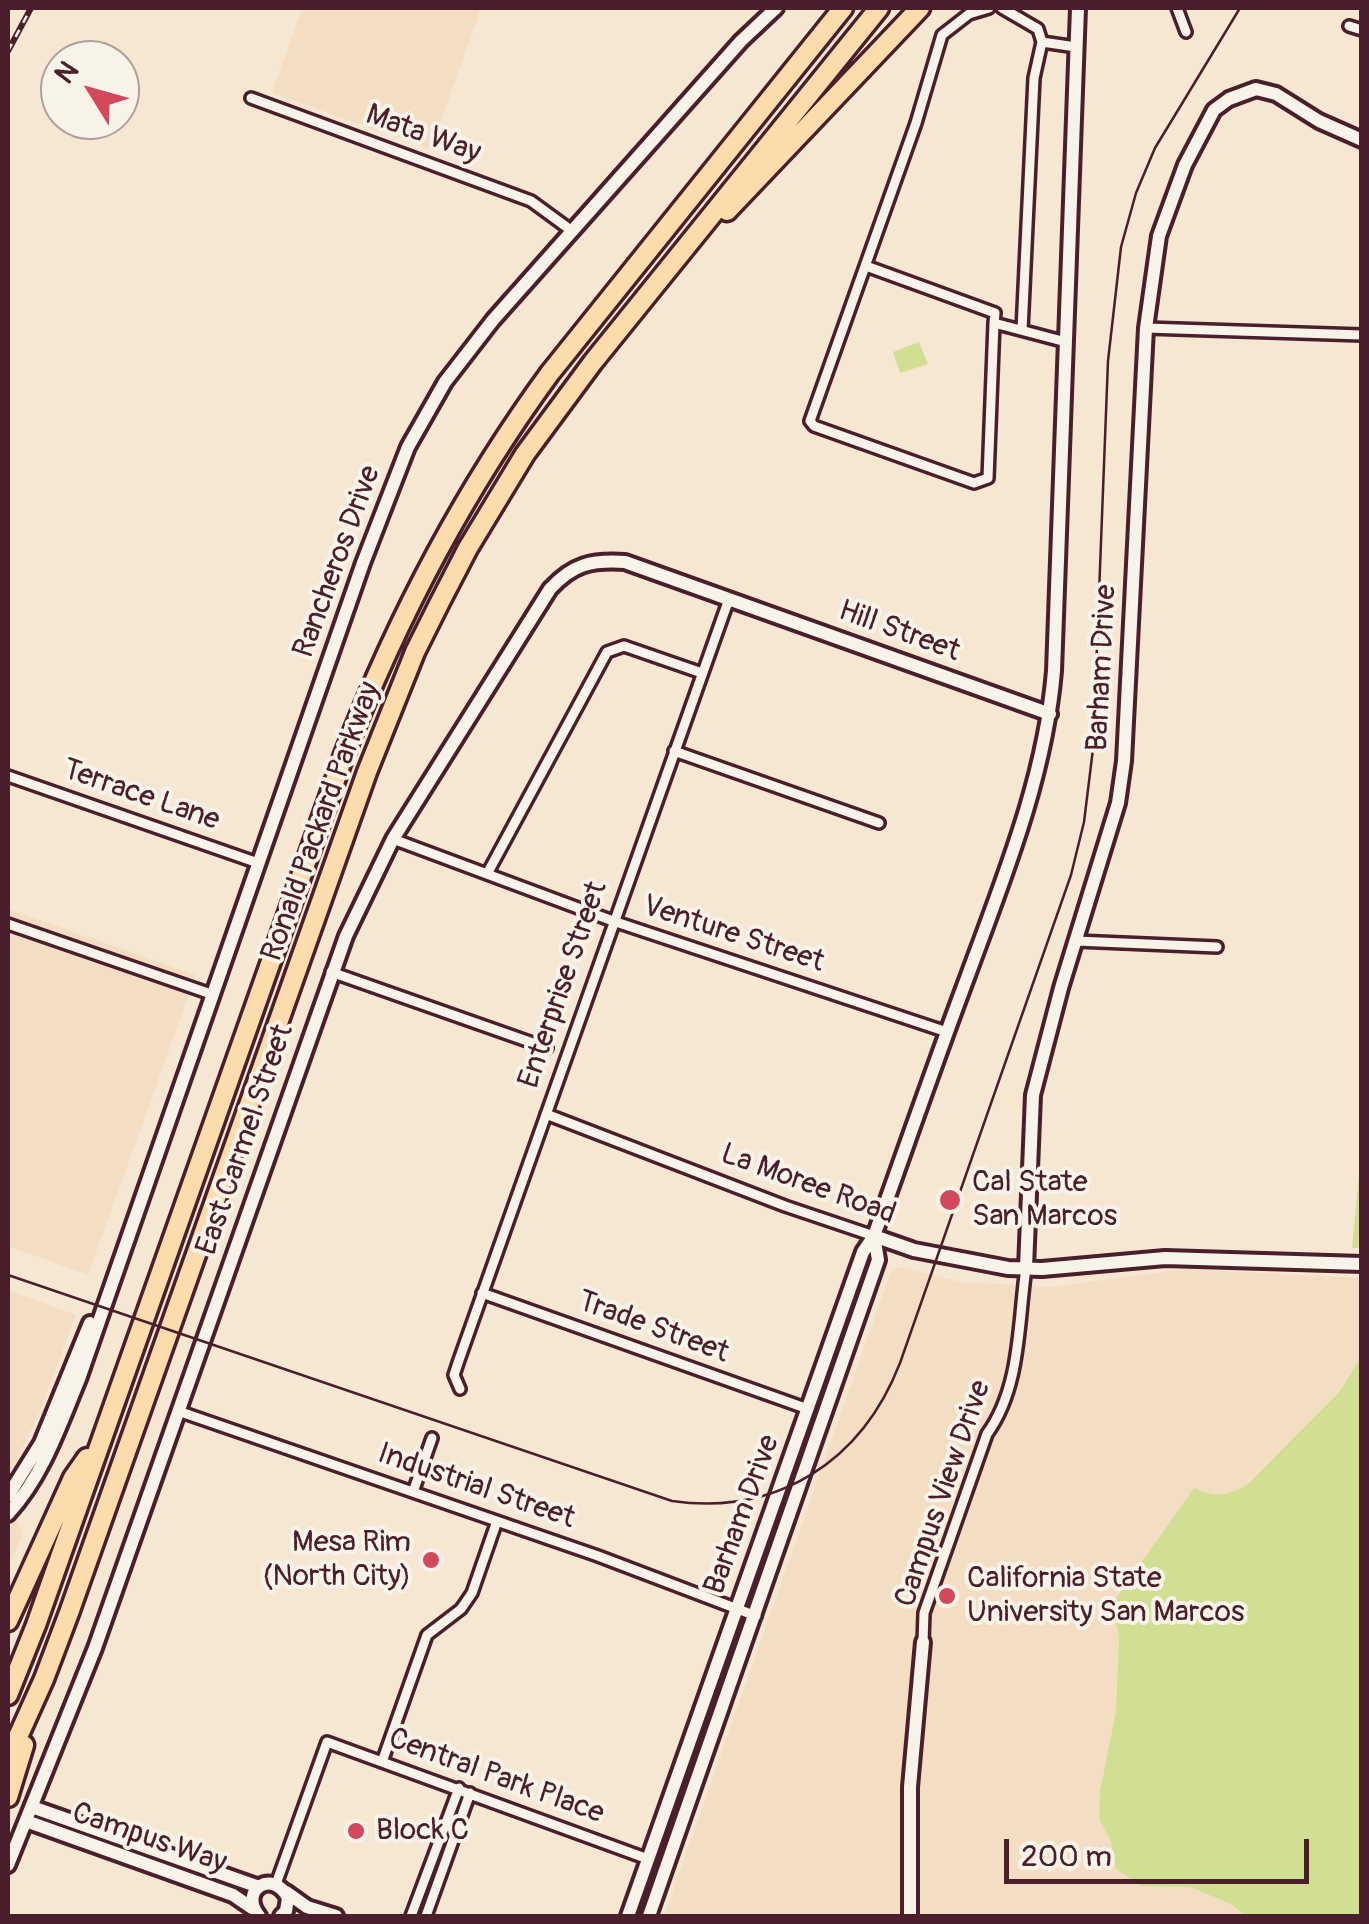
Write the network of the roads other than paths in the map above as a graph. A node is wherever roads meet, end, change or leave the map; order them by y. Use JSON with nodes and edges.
{"nodes":[{"id":1,"x":776,"y":8,"type":"edge"},
{"id":2,"x":843,"y":8,"type":"edge"},
{"id":3,"x":879,"y":8,"type":"edge"},
{"id":4,"x":920,"y":8,"type":"edge"},
{"id":5,"x":989,"y":8,"type":"edge"},
{"id":6,"x":1002,"y":8,"type":"edge"},
{"id":7,"x":1078,"y":8,"type":"edge"},
{"id":8,"x":1176,"y":8,"type":"edge"},
{"id":9,"x":1349,"y":26,"type":"dead end"},
{"id":10,"x":1362,"y":30,"type":"edge"},
{"id":11,"x":1186,"y":32,"type":"dead end"},
{"id":12,"x":1042,"y":42,"type":"junction"},
{"id":13,"x":1076,"y":47,"type":"junction"},
{"id":14,"x":251,"y":98,"type":"dead end"},
{"id":15,"x":1362,"y":140,"type":"edge"},
{"id":16,"x":572,"y":231,"type":"junction"},
{"id":17,"x":689,"y":244,"type":"junction"},
{"id":18,"x":866,"y":266,"type":"junction"},
{"id":19,"x":994,"y":323,"type":"junction"},
{"id":20,"x":1146,"y":328,"type":"junction"},
{"id":21,"x":1022,"y":330,"type":"junction"},
{"id":22,"x":1362,"y":335,"type":"edge"},
{"id":23,"x":1066,"y":342,"type":"junction"},
{"id":24,"x":729,"y":599,"type":"junction"},
{"id":25,"x":702,"y":674,"type":"junction"},
{"id":26,"x":1050,"y":714,"type":"junction"},
{"id":27,"x":674,"y":751,"type":"junction"},
{"id":28,"x":8,"y":776,"type":"edge"},
{"id":29,"x":879,"y":823,"type":"dead end"},
{"id":30,"x":392,"y":839,"type":"junction"},
{"id":31,"x":258,"y":863,"type":"junction"},
{"id":32,"x":487,"y":874,"type":"junction"},
{"id":33,"x":613,"y":921,"type":"junction"},
{"id":34,"x":8,"y":924,"type":"edge"},
{"id":35,"x":1076,"y":941,"type":"junction"},
{"id":36,"x":1216,"y":947,"type":"dead end"},
{"id":37,"x":331,"y":972,"type":"junction"},
{"id":38,"x":211,"y":994,"type":"junction"},
{"id":39,"x":947,"y":1032,"type":"junction"},
{"id":40,"x":546,"y":1048,"type":"dead end"},
{"id":41,"x":546,"y":1114,"type":"junction"},
{"id":42,"x":874,"y":1236,"type":"junction"},
{"id":43,"x":126,"y":1238,"type":"junction"},
{"id":44,"x":1362,"y":1264,"type":"edge"},
{"id":45,"x":1026,"y":1268,"type":"junction"},
{"id":46,"x":482,"y":1294,"type":"junction"},
{"id":47,"x":460,"y":1389,"type":"dead end"},
{"id":48,"x":808,"y":1409,"type":"junction"},
{"id":49,"x":178,"y":1411,"type":"junction"},
{"id":50,"x":102,"y":1437,"type":"junction"},
{"id":51,"x":432,"y":1438,"type":"dead end"},
{"id":52,"x":414,"y":1492,"type":"junction"},
{"id":53,"x":8,"y":1496,"type":"edge"},
{"id":54,"x":8,"y":1514,"type":"edge"},
{"id":55,"x":497,"y":1521,"type":"junction"},
{"id":56,"x":737,"y":1609,"type":"junction"},
{"id":57,"x":756,"y":1616,"type":"junction"},
{"id":58,"x":8,"y":1621,"type":"edge"},
{"id":59,"x":923,"y":1642,"type":"joint"},
{"id":60,"x":44,"y":1679,"type":"junction"},
{"id":61,"x":8,"y":1695,"type":"edge"},
{"id":62,"x":8,"y":1759,"type":"edge"},
{"id":63,"x":382,"y":1762,"type":"junction"},
{"id":64,"x":459,"y":1788,"type":"junction"},
{"id":65,"x":470,"y":1794,"type":"junction"},
{"id":66,"x":8,"y":1797,"type":"edge"},
{"id":67,"x":32,"y":1807,"type":"junction"},
{"id":68,"x":26,"y":1822,"type":"junction"},
{"id":69,"x":194,"y":1860,"type":"junction"},
{"id":70,"x":646,"y":1864,"type":"junction"},
{"id":71,"x":8,"y":1865,"type":"edge"},
{"id":72,"x":196,"y":1882,"type":"junction"},
{"id":73,"x":258,"y":1887,"type":"junction"},
{"id":74,"x":281,"y":1888,"type":"junction"},
{"id":75,"x":255,"y":1912,"type":"edge"},
{"id":76,"x":283,"y":1916,"type":"edge"},
{"id":77,"x":336,"y":1916,"type":"edge"},
{"id":78,"x":411,"y":1916,"type":"edge"},
{"id":79,"x":426,"y":1916,"type":"edge"},
{"id":80,"x":628,"y":1916,"type":"edge"},
{"id":81,"x":649,"y":1916,"type":"edge"},
{"id":82,"x":910,"y":1916,"type":"edge"}],
"edges":[{"from":1,"to":16,"type":"main road","name":"Rancheros Drive"},
{"from":2,"to":50,"type":"highway","name":"Ronald Packard Parkway"},
{"from":3,"to":17,"type":"highway","name":"Ronald Packard Parkway"},
{"from":4,"to":17,"type":"highway"},
{"from":5,"to":18,"type":"street"},
{"from":6,"to":12,"type":"street"},
{"from":7,"to":13,"type":"main road","name":"Barham Drive"},
{"from":8,"to":11,"type":"street"},
{"from":9,"to":10,"type":"street"},
{"from":12,"to":13,"type":"street"},
{"from":12,"to":21,"type":"street"},
{"from":13,"to":23,"type":"main road","name":"Barham Drive"},
{"from":14,"to":16,"type":"street","name":"Mata Way"},
{"from":15,"to":20,"type":"main road","name":"Barham Drive"},
{"from":16,"to":31,"type":"main road","name":"Rancheros Drive"},
{"from":17,"to":60,"type":"highway","name":"Ronald Packard Parkway"},
{"from":18,"to":19,"type":"street"},
{"from":18,"to":19,"type":"street"},
{"from":19,"to":21,"type":"street"},
{"from":20,"to":22,"type":"street"},
{"from":20,"to":35,"type":"main road","name":"Barham Drive"},
{"from":21,"to":23,"type":"street"},
{"from":23,"to":26,"type":"main road","name":"Barham Drive"},
{"from":24,"to":25,"type":"street","name":"Enterprise Street"},
{"from":24,"to":26,"type":"main road","name":"Hill Street"},
{"from":24,"to":30,"type":"main road","name":"East Carmel Street"},
{"from":25,"to":27,"type":"street","name":"Enterprise Street"},
{"from":25,"to":32,"type":"street"},
{"from":26,"to":39,"type":"main road","name":"Barham Drive"},
{"from":27,"to":29,"type":"street"},
{"from":27,"to":33,"type":"street","name":"Enterprise Street"},
{"from":28,"to":31,"type":"street","name":"Terrace Lane"},
{"from":30,"to":32,"type":"street","name":"Venture Street"},
{"from":30,"to":37,"type":"main road","name":"East Carmel Street"},
{"from":31,"to":38,"type":"main road","name":"Rancheros Drive"},
{"from":32,"to":33,"type":"street","name":"Venture Street"},
{"from":33,"to":39,"type":"street","name":"Venture Street"},
{"from":33,"to":41,"type":"street","name":"Enterprise Street"},
{"from":34,"to":38,"type":"street"},
{"from":35,"to":36,"type":"street"},
{"from":35,"to":45,"type":"main road","name":"Barham Drive"},
{"from":37,"to":40,"type":"street"},
{"from":37,"to":49,"type":"main road","name":"East Carmel Street"},
{"from":38,"to":43,"type":"main road","name":"Rancheros Drive"},
{"from":39,"to":42,"type":"main road","name":"Barham Drive"},
{"from":41,"to":42,"type":"street","name":"La Moree Road"},
{"from":41,"to":46,"type":"street","name":"Enterprise Street"},
{"from":42,"to":45,"type":"main road","name":"La Moree Road"},
{"from":42,"to":48,"type":"main road","name":"Barham Drive"},
{"from":42,"to":57,"type":"main road","name":"Barham Drive"},
{"from":43,"to":53,"type":"main road","name":"Rancheros Drive"},
{"from":43,"to":54,"type":"main road","name":"Rancheros Drive"},
{"from":44,"to":45,"type":"main road","name":"La Moree Road"},
{"from":45,"to":59,"type":"street","name":"Campus View Drive"},
{"from":46,"to":47,"type":"street","name":"Enterprise Street"},
{"from":46,"to":48,"type":"street","name":"Trade Street"},
{"from":48,"to":56,"type":"main road","name":"Barham Drive"},
{"from":49,"to":52,"type":"street","name":"Industrial Street"},
{"from":49,"to":67,"type":"main road","name":"East Carmel Street"},
{"from":50,"to":58,"type":"highway"},
{"from":50,"to":61,"type":"highway","name":"Ronald Packard Parkway"},
{"from":51,"to":52,"type":"street"},
{"from":52,"to":55,"type":"street","name":"Industrial Street"},
{"from":55,"to":56,"type":"street","name":"Industrial Street"},
{"from":55,"to":63,"type":"street"},
{"from":56,"to":57,"type":"street","name":"Industrial Street"},
{"from":56,"to":70,"type":"main road","name":"Barham Drive"},
{"from":57,"to":81,"type":"main road","name":"Barham Drive"},
{"from":59,"to":82,"type":"main road","name":"Campus View Drive"},
{"from":60,"to":62,"type":"highway","name":"Ronald Packard Parkway"},
{"from":60,"to":66,"type":"highway"},
{"from":63,"to":64,"type":"street","name":"Central Park Place"},
{"from":63,"to":74,"type":"street","name":"Central Park Place"},
{"from":64,"to":65,"type":"street","name":"Central Park Place"},
{"from":64,"to":78,"type":"street"},
{"from":65,"to":70,"type":"street","name":"Central Park Place"},
{"from":65,"to":79,"type":"street"},
{"from":67,"to":68,"type":"main road","name":"East Carmel Street"},
{"from":67,"to":69,"type":"main road","name":"Campus Way"},
{"from":68,"to":71,"type":"main road","name":"East Carmel Street"},
{"from":68,"to":72,"type":"main road","name":"Campus Way"},
{"from":69,"to":72,"type":"main road"},
{"from":69,"to":73,"type":"main road","name":"Campus Way"},
{"from":70,"to":80,"type":"main road"},
{"from":72,"to":75,"type":"main road","name":"Campus Way"},
{"from":73,"to":74,"type":"main road","name":"Campus Way"},
{"from":73,"to":75,"type":"main road","name":"Campus Way"},
{"from":74,"to":76,"type":"main road"},
{"from":74,"to":77,"type":"main road"}]}
